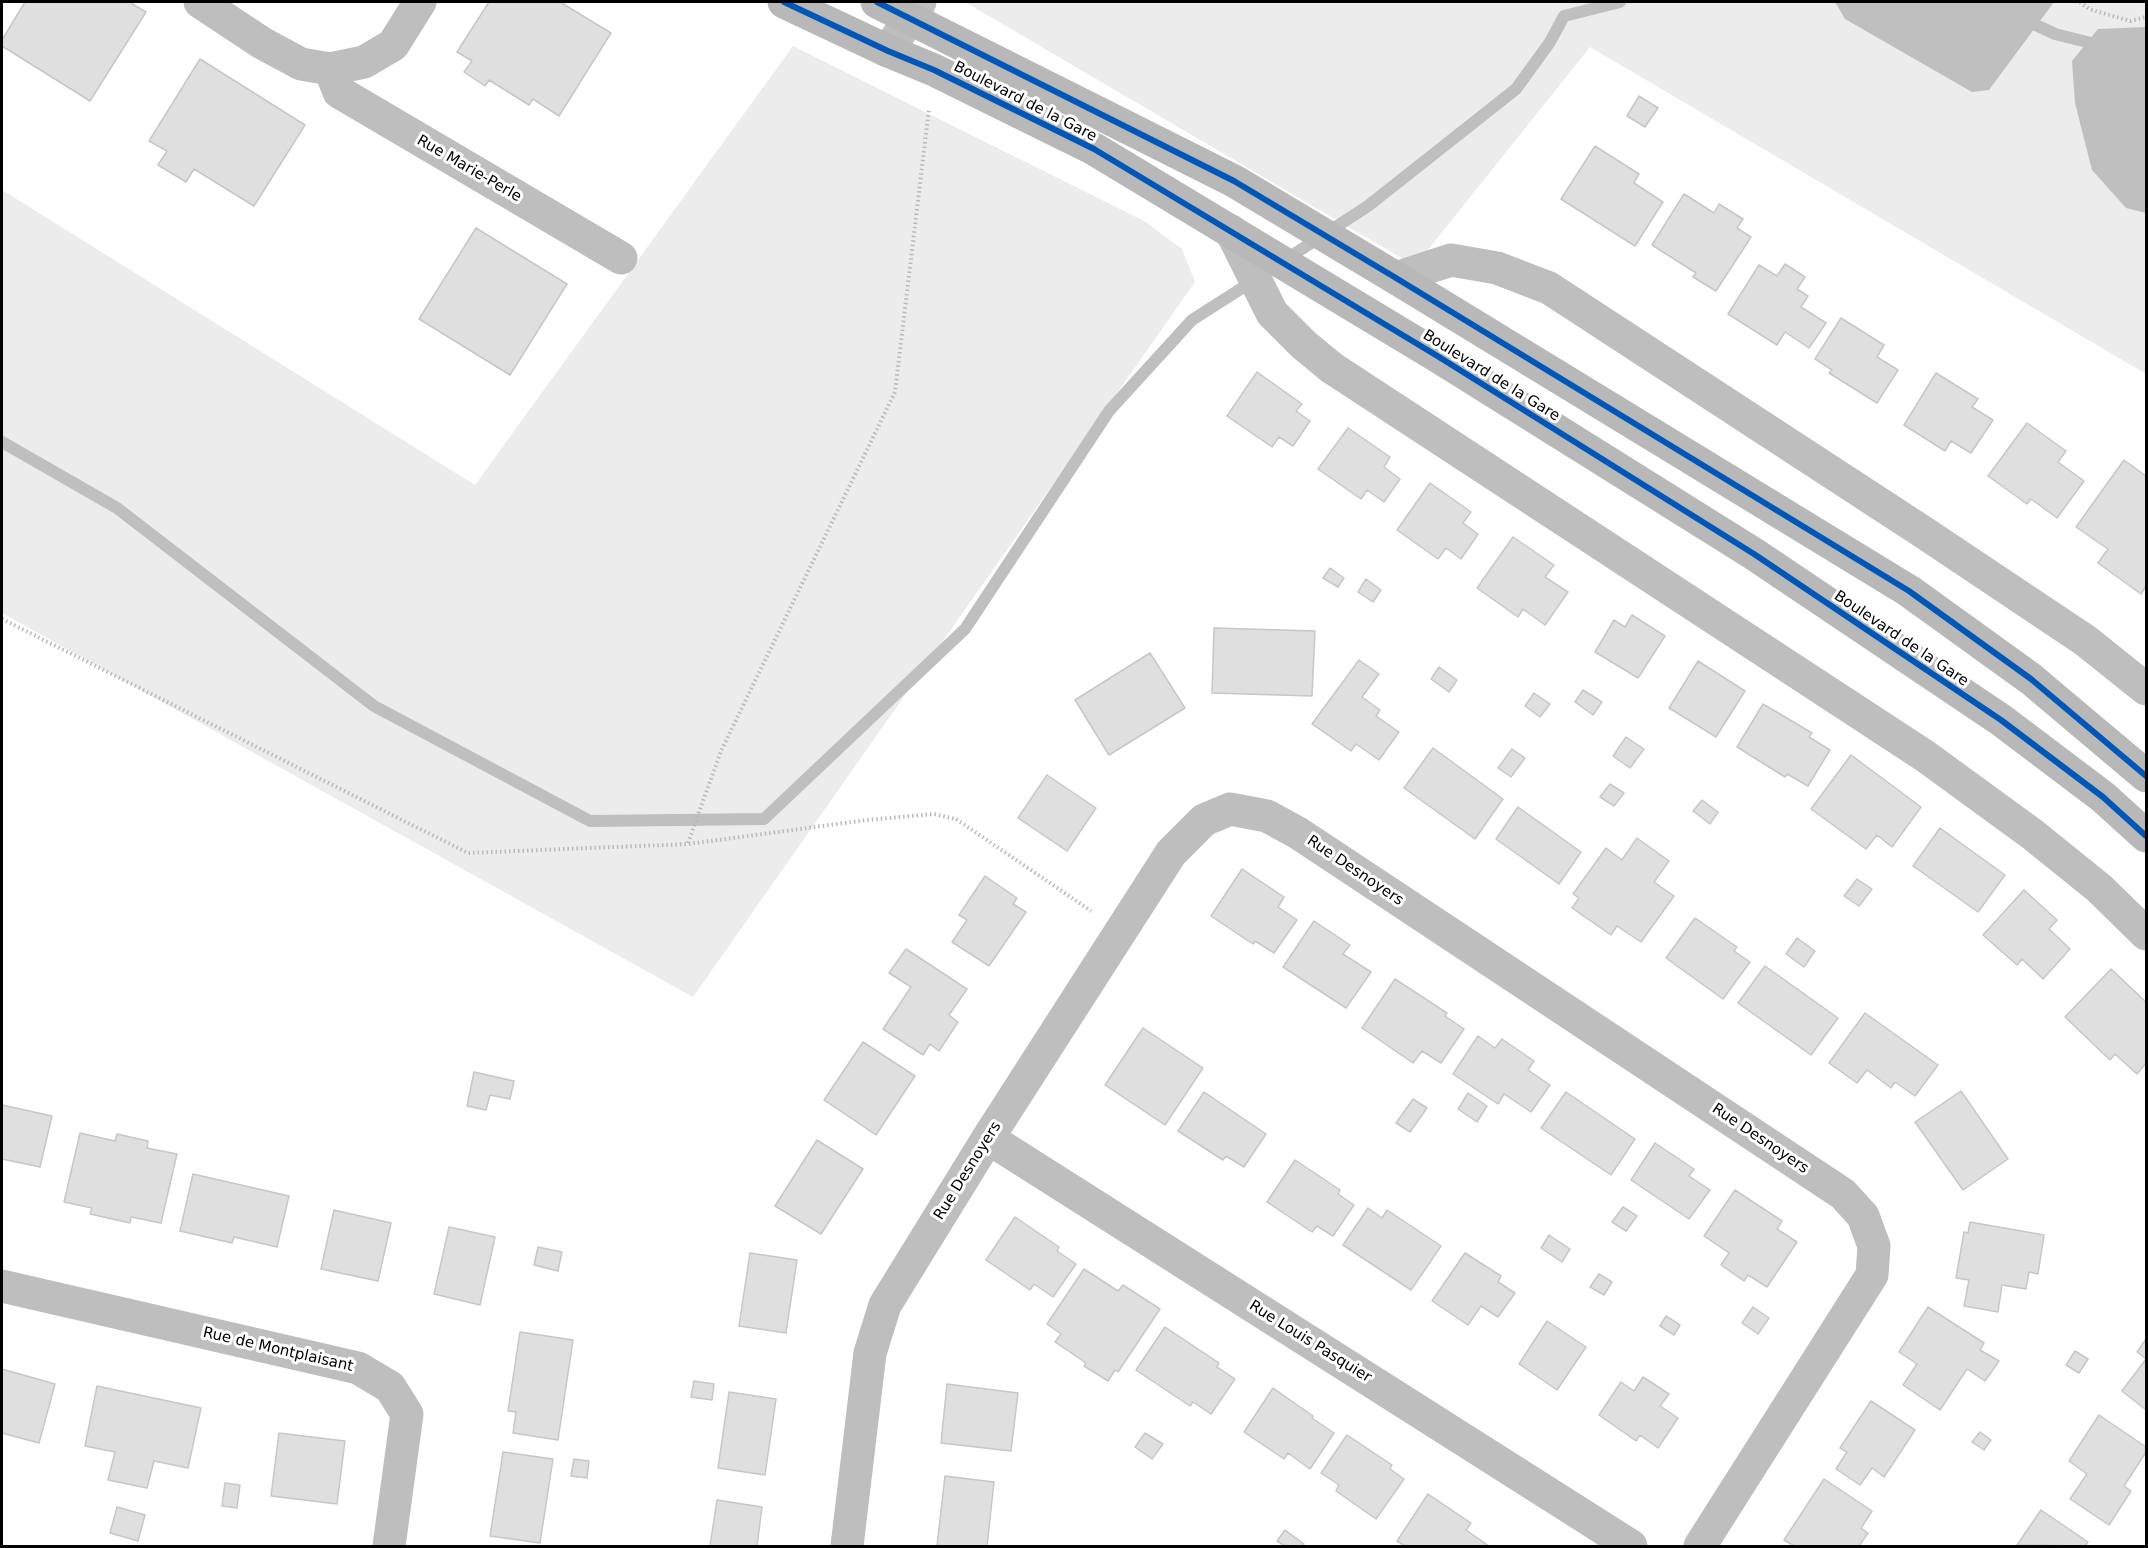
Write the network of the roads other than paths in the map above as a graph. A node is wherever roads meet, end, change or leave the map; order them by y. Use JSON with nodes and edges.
{"nodes":[{"id":1,"x":200,"y":2,"type":"edge"},
{"id":2,"x":420,"y":2,"type":"edge"},
{"id":3,"x":784,"y":2,"type":"edge"},
{"id":4,"x":877,"y":2,"type":"edge"},
{"id":5,"x":915,"y":9,"type":"edge"},
{"id":6,"x":888,"y":51,"type":"junction"},
{"id":7,"x":330,"y":69,"type":"junction"},
{"id":8,"x":1231,"y":231,"type":"junction"},
{"id":9,"x":621,"y":258,"type":"dead end"},
{"id":10,"x":1396,"y":278,"type":"junction"},
{"id":11,"x":2146,"y":689,"type":"edge"},
{"id":12,"x":2146,"y":776,"type":"edge"},
{"id":13,"x":2146,"y":836,"type":"edge"},
{"id":14,"x":2146,"y":934,"type":"edge"},
{"id":15,"x":988,"y":1138,"type":"junction"},
{"id":16,"x":2,"y":1286,"type":"edge"},
{"id":17,"x":389,"y":1546,"type":"edge"},
{"id":18,"x":847,"y":1546,"type":"edge"},
{"id":19,"x":1631,"y":1546,"type":"edge"},
{"id":20,"x":1701,"y":1546,"type":"edge"}],
"edges":[{"from":1,"to":7,"type":"street"},
{"from":2,"to":7,"type":"street"},
{"from":3,"to":6,"type":"street","name":"Boulevard de la Gare"},
{"from":4,"to":5,"type":"street","name":"Boulevard de la Gare"},
{"from":5,"to":6,"type":"street"},
{"from":5,"to":10,"type":"street","name":"Boulevard de la Gare"},
{"from":6,"to":8,"type":"street","name":"Boulevard de la Gare"},
{"from":7,"to":9,"type":"street","name":"Rue Marie-Perle"},
{"from":8,"to":13,"type":"street","name":"Boulevard de la Gare"},
{"from":8,"to":14,"type":"street"},
{"from":10,"to":11,"type":"street"},
{"from":10,"to":12,"type":"street","name":"Boulevard de la Gare"},
{"from":15,"to":18,"type":"street","name":"Rue Desnoyers"},
{"from":15,"to":19,"type":"street","name":"Rue Louis Pasquier"},
{"from":15,"to":20,"type":"street","name":"Rue Desnoyers"},
{"from":16,"to":17,"type":"street","name":"Rue de Montplaisant"}]}
